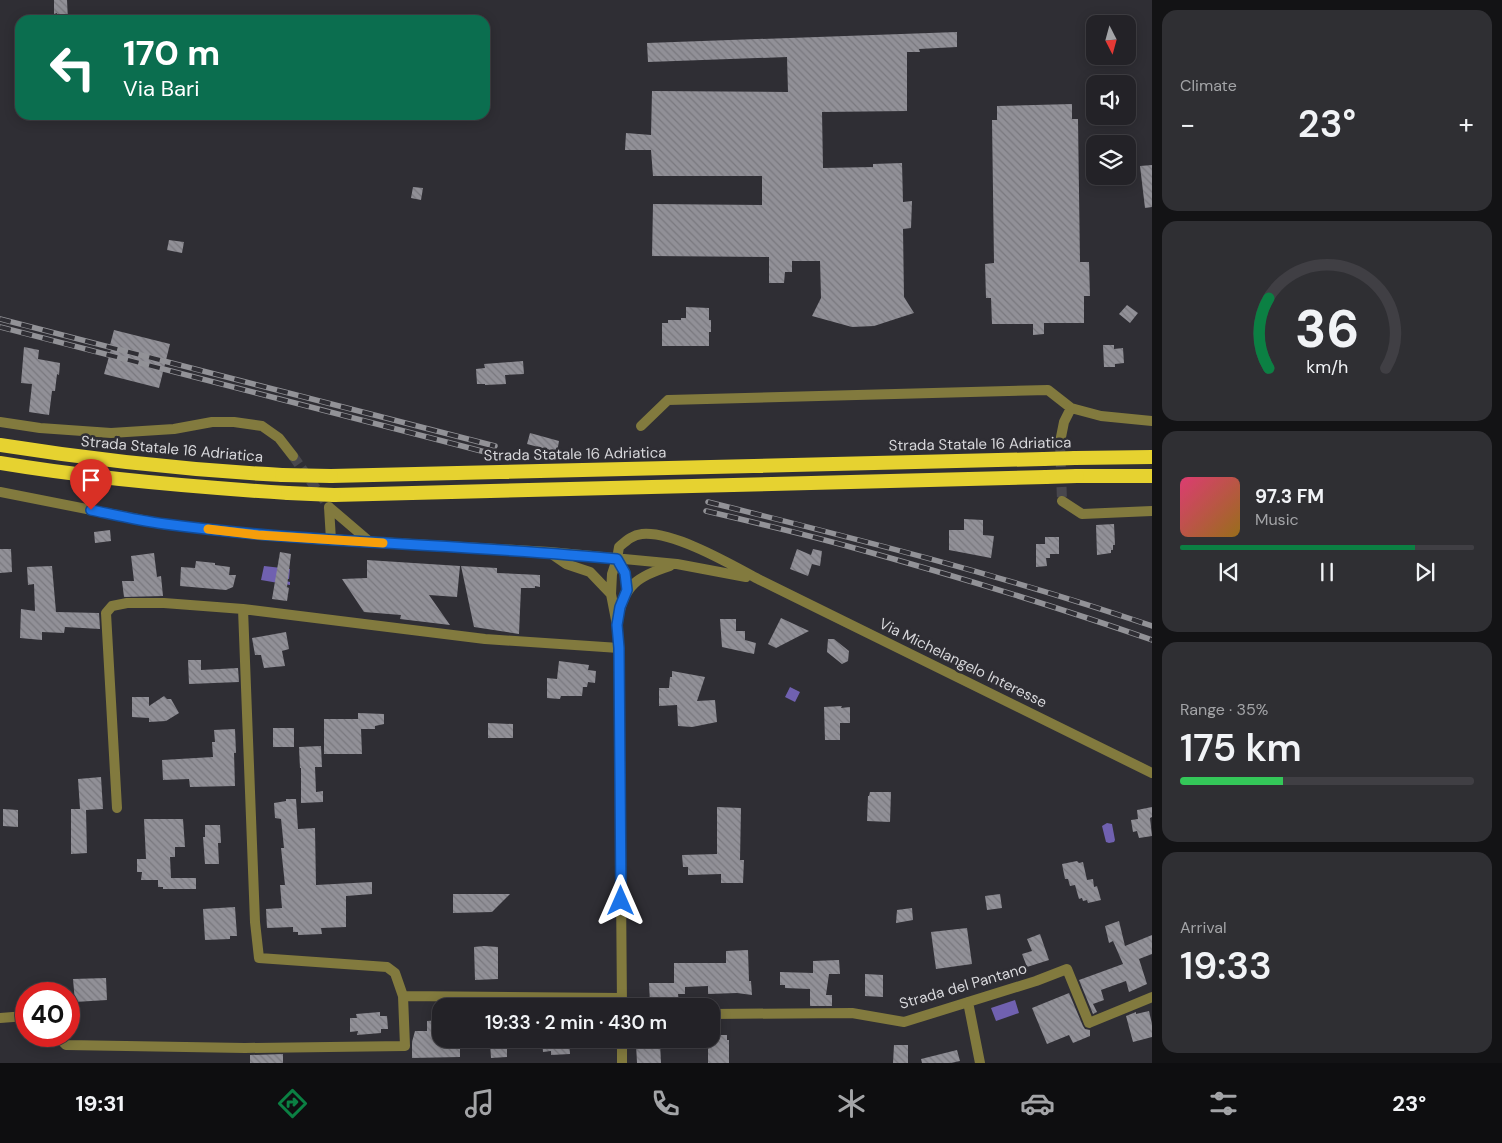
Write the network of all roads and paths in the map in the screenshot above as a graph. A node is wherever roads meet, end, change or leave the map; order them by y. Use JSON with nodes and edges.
{"nodes":[{"id":1,"x":1071,"y":408,"type":"junction"},
{"id":2,"x":1152,"y":421,"type":"edge"},
{"id":3,"x":0,"y":422,"type":"edge"},
{"id":4,"x":641,"y":426,"type":"dead end"},
{"id":5,"x":1060,"y":442,"type":"tunnel mouth"},
{"id":6,"x":0,"y":445,"type":"edge"},
{"id":7,"x":293,"y":456,"type":"tunnel mouth"},
{"id":8,"x":1152,"y":457,"type":"edge"},
{"id":9,"x":0,"y":463,"type":"edge"},
{"id":10,"x":1152,"y":476,"type":"edge"},
{"id":11,"x":0,"y":492,"type":"edge"},
{"id":12,"x":332,"y":501,"type":"junction"},
{"id":13,"x":1062,"y":501,"type":"dead end"},
{"id":14,"x":1152,"y":511,"type":"edge"},
{"id":15,"x":331,"y":540,"type":"junction"},
{"id":16,"x":370,"y":542,"type":"junction"},
{"id":17,"x":550,"y":552,"type":"junction"},
{"id":18,"x":617,"y":559,"type":"junction"},
{"id":19,"x":677,"y":564,"type":"junction"},
{"id":20,"x":760,"y":580,"type":"junction"},
{"id":21,"x":627,"y":590,"type":"junction"},
{"id":22,"x":611,"y":594,"type":"junction"},
{"id":23,"x":243,"y":609,"type":"junction"},
{"id":24,"x":617,"y":625,"type":"junction"},
{"id":25,"x":619,"y":648,"type":"junction"},
{"id":26,"x":1152,"y":773,"type":"edge"},
{"id":27,"x":117,"y":808,"type":"dead end"},
{"id":28,"x":403,"y":996,"type":"junction"},
{"id":29,"x":1152,"y":997,"type":"edge"},
{"id":30,"x":476,"y":998,"type":"edge"},
{"id":31,"x":622,"y":998,"type":"edge"},
{"id":32,"x":968,"y":1002,"type":"junction"},
{"id":33,"x":720,"y":1014,"type":"edge"},
{"id":34,"x":15,"y":1017,"type":"edge"},
{"id":35,"x":0,"y":1018,"type":"edge"},
{"id":36,"x":80,"y":1045,"type":"edge"},
{"id":37,"x":622,"y":1048,"type":"edge"},
{"id":38,"x":622,"y":1063,"type":"edge"},
{"id":39,"x":980,"y":1063,"type":"edge"}],
"edges":[{"from":1,"to":2,"type":"street"},
{"from":1,"to":4,"type":"street"},
{"from":1,"to":5,"type":"street"},
{"from":3,"to":7,"type":"street"},
{"from":6,"to":8,"type":"highway","name":"Strada Statale 16 Adriatica","bridge":true},
{"from":9,"to":12,"type":"highway","bridge":true},
{"from":10,"to":12,"type":"highway","bridge":true},
{"from":11,"to":15,"type":"street"},
{"from":12,"to":15,"type":"street"},
{"from":12,"to":16,"type":"street"},
{"from":13,"to":14,"type":"street"},
{"from":15,"to":16,"type":"street"},
{"from":16,"to":17,"type":"street"},
{"from":17,"to":18,"type":"street"},
{"from":17,"to":22,"type":"street"},
{"from":18,"to":19,"type":"street","name":"Via Michelangelo Interesse"},
{"from":18,"to":20,"type":"street","name":"Via Michelangelo Interesse"},
{"from":18,"to":21,"type":"street"},
{"from":18,"to":22,"type":"street"},
{"from":19,"to":20,"type":"street","name":"Via Michelangelo Interesse"},
{"from":19,"to":21,"type":"street"},
{"from":20,"to":26,"type":"street","name":"Via Michelangelo Interesse"},
{"from":21,"to":24,"type":"street"},
{"from":22,"to":24,"type":"street"},
{"from":23,"to":25,"type":"street"},
{"from":23,"to":27,"type":"street"},
{"from":23,"to":28,"type":"street"},
{"from":24,"to":25,"type":"street"},
{"from":25,"to":31,"type":"street"},
{"from":28,"to":30,"type":"street"},
{"from":28,"to":36,"type":"street"},
{"from":29,"to":32,"type":"street","name":"Strada del Pantano"},
{"from":32,"to":33,"type":"street","name":"Strada del Pantano"},
{"from":32,"to":39,"type":"street"},
{"from":34,"to":35,"type":"street"},
{"from":37,"to":38,"type":"street"}]}
